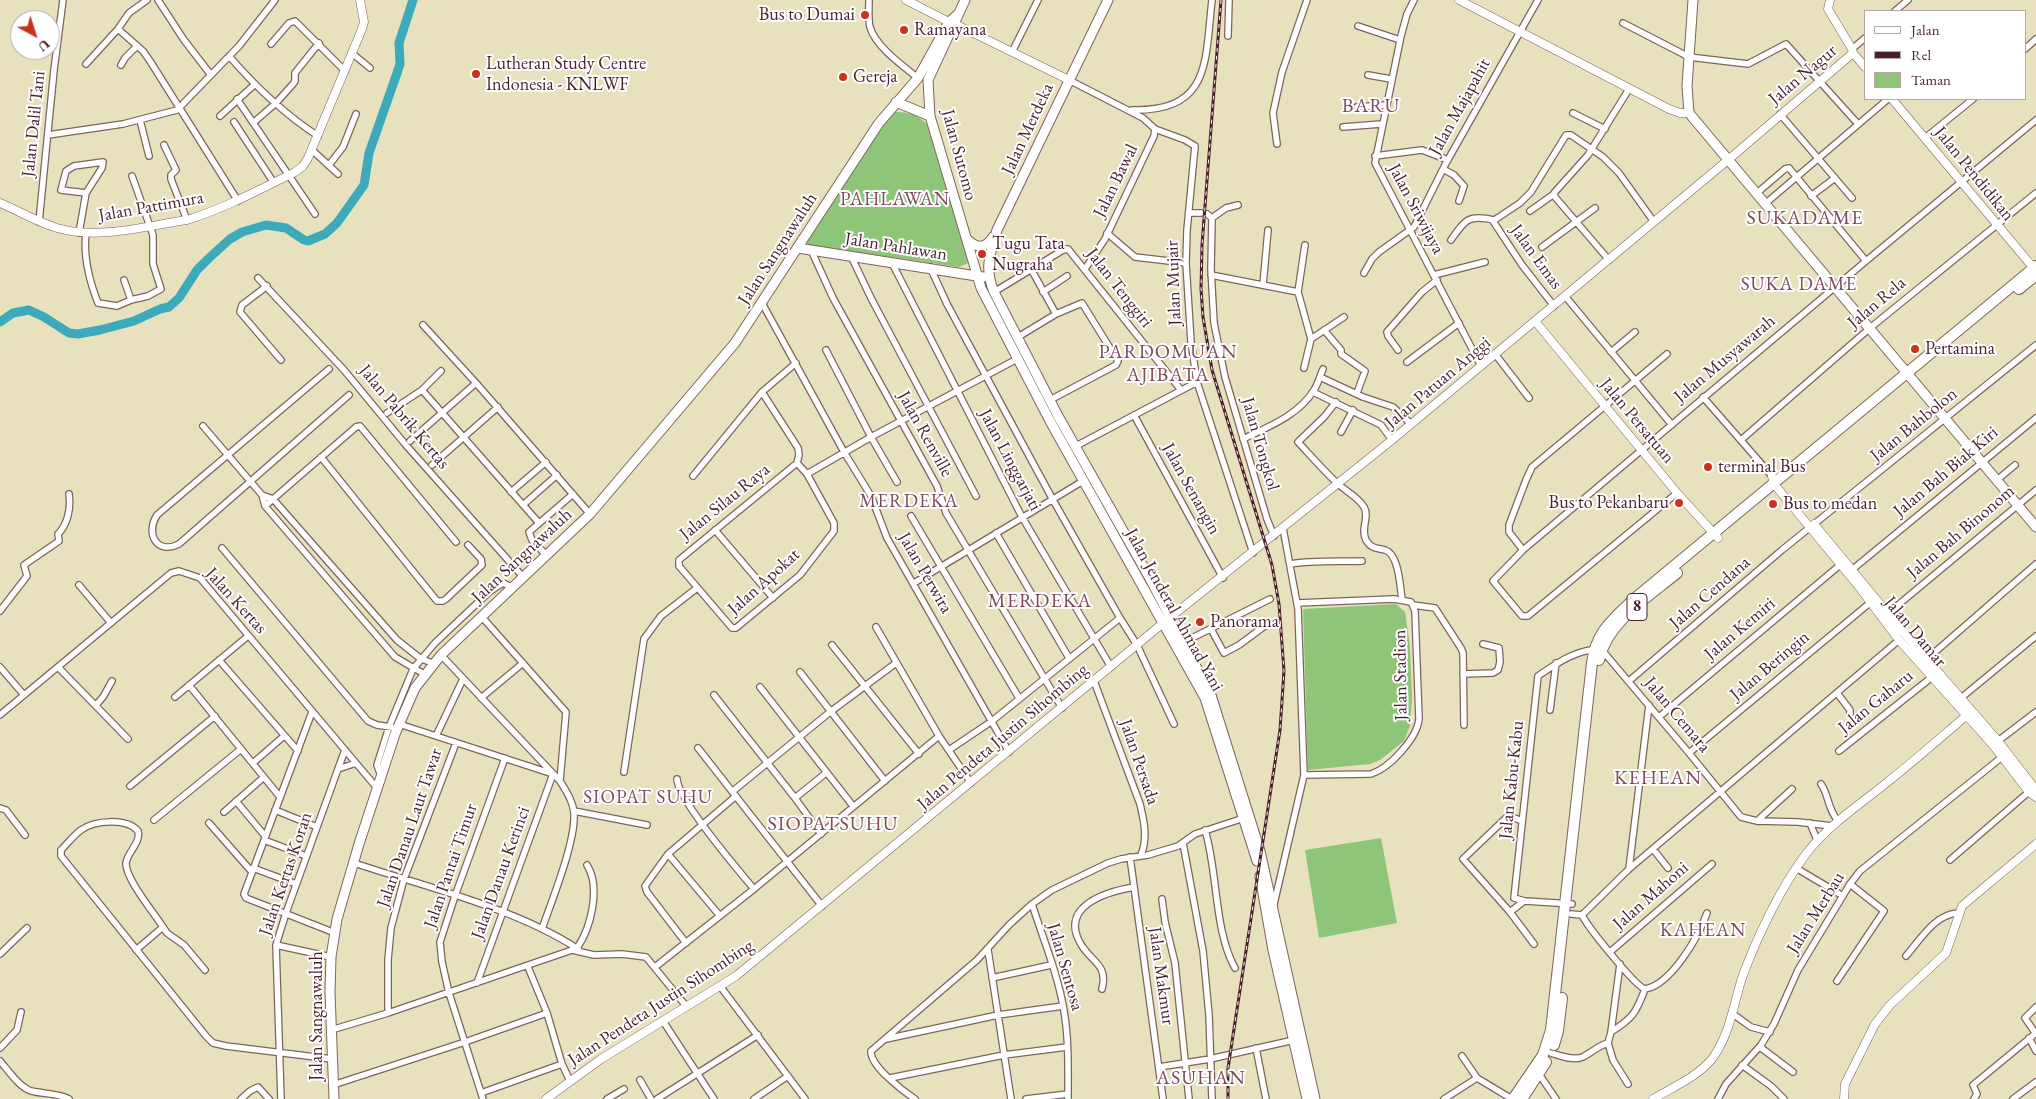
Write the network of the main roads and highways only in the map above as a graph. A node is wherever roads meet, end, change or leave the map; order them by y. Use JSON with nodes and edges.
{"nodes":[{"id":1,"x":965,"y":0,"type":"edge"},
{"id":2,"x":1108,"y":0,"type":"edge"},
{"id":3,"x":1693,"y":0,"type":"edge"},
{"id":4,"x":952,"y":23,"type":"junction"},
{"id":5,"x":918,"y":78,"type":"joint"},
{"id":6,"x":896,"y":102,"type":"junction"},
{"id":7,"x":930,"y":116,"type":"junction"},
{"id":8,"x":997,"y":230,"type":"junction"},
{"id":9,"x":964,"y":235,"type":"junction"},
{"id":10,"x":798,"y":248,"type":"junction"},
{"id":11,"x":2035,"y":270,"type":"edge"},
{"id":12,"x":988,"y":276,"type":"junction"},
{"id":13,"x":978,"y":278,"type":"junction"},
{"id":14,"x":1024,"y":348,"type":"junction"},
{"id":15,"x":1016,"y":356,"type":"junction"},
{"id":16,"x":1908,"y":375,"type":"junction"},
{"id":17,"x":1054,"y":419,"type":"junction"},
{"id":18,"x":1097,"y":484,"type":"junction"},
{"id":19,"x":1085,"y":485,"type":"junction"},
{"id":20,"x":2036,"y":527,"type":"edge"},
{"id":21,"x":1132,"y":548,"type":"junction"},
{"id":22,"x":1123,"y":553,"type":"junction"},
{"id":23,"x":1212,"y":708,"type":"junction"},
{"id":24,"x":1222,"y":739,"type":"junction"},
{"id":25,"x":1569,"y":907,"type":"junction"},
{"id":26,"x":1301,"y":1057,"type":"junction"},
{"id":27,"x":334,"y":1099,"type":"edge"},
{"id":28,"x":1307,"y":1099,"type":"edge"},
{"id":29,"x":1314,"y":1099,"type":"edge"},
{"id":30,"x":1513,"y":1099,"type":"edge"},
{"id":31,"x":1522,"y":1099,"type":"edge"}],
"edges":[{"from":1,"to":4,"type":"main road","name":"Jalan Sutomo"},
{"from":2,"to":8,"type":"main road","name":"Jalan Merdeka"},
{"from":3,"to":16,"type":"main road"},
{"from":4,"to":5,"type":"main road","name":"Jalan Sutomo"},
{"from":4,"to":7,"type":"main road","name":"Jalan Sutomo"},
{"from":5,"to":6,"type":"main road","name":"Jalan Sangnawaluh"},
{"from":6,"to":7,"type":"main road"},
{"from":6,"to":10,"type":"main road","name":"Jalan Sangnawaluh"},
{"from":7,"to":9,"type":"main road","name":"Jalan Sutomo"},
{"from":8,"to":9,"type":"main road"},
{"from":8,"to":12,"type":"main road","name":"Jalan Merdeka"},
{"from":9,"to":13,"type":"main road","name":"Jalan Sutomo"},
{"from":10,"to":13,"type":"main road","name":"Jalan Pahlawan"},
{"from":10,"to":27,"type":"main road","name":"Jalan Sangnawaluh"},
{"from":11,"to":16,"type":"highway","number":"8"},
{"from":12,"to":13,"type":"main road","name":"Jalan Pahlawan"},
{"from":12,"to":14,"type":"main road","name":"Jalan Jenderal Ahmad Yani"},
{"from":13,"to":15,"type":"main road","name":"Jalan Jenderal Ahmad Yani"},
{"from":14,"to":15,"type":"main road"},
{"from":14,"to":17,"type":"main road","name":"Jalan Jenderal Ahmad Yani"},
{"from":15,"to":17,"type":"main road","name":"Jalan Jenderal Ahmad Yani"},
{"from":16,"to":20,"type":"main road"},
{"from":16,"to":25,"type":"highway","number":"8"},
{"from":17,"to":18,"type":"main road","name":"Jalan Jenderal Ahmad Yani"},
{"from":17,"to":19,"type":"main road","name":"Jalan Jenderal Ahmad Yani"},
{"from":18,"to":19,"type":"main road"},
{"from":18,"to":21,"type":"main road","name":"Jalan Jenderal Ahmad Yani"},
{"from":19,"to":22,"type":"main road","name":"Jalan Jenderal Ahmad Yani"},
{"from":21,"to":22,"type":"main road"},
{"from":21,"to":23,"type":"main road","name":"Jalan Jenderal Ahmad Yani"},
{"from":22,"to":23,"type":"main road","name":"Jalan Jenderal Ahmad Yani"},
{"from":23,"to":24,"type":"main road","name":"Jalan Jenderal Ahmad Yani"},
{"from":24,"to":26,"type":"main road","name":"Jalan Jenderal Ahmad Yani"},
{"from":24,"to":26,"type":"main road","name":"Jalan Jenderal Ahmad Yani"},
{"from":25,"to":30,"type":"highway","number":"8"},
{"from":25,"to":31,"type":"highway","number":"8"},
{"from":26,"to":28,"type":"main road","name":"Jalan Jenderal Ahmad Yani"},
{"from":26,"to":29,"type":"main road","name":"Jalan Jenderal Ahmad Yani"}]}
